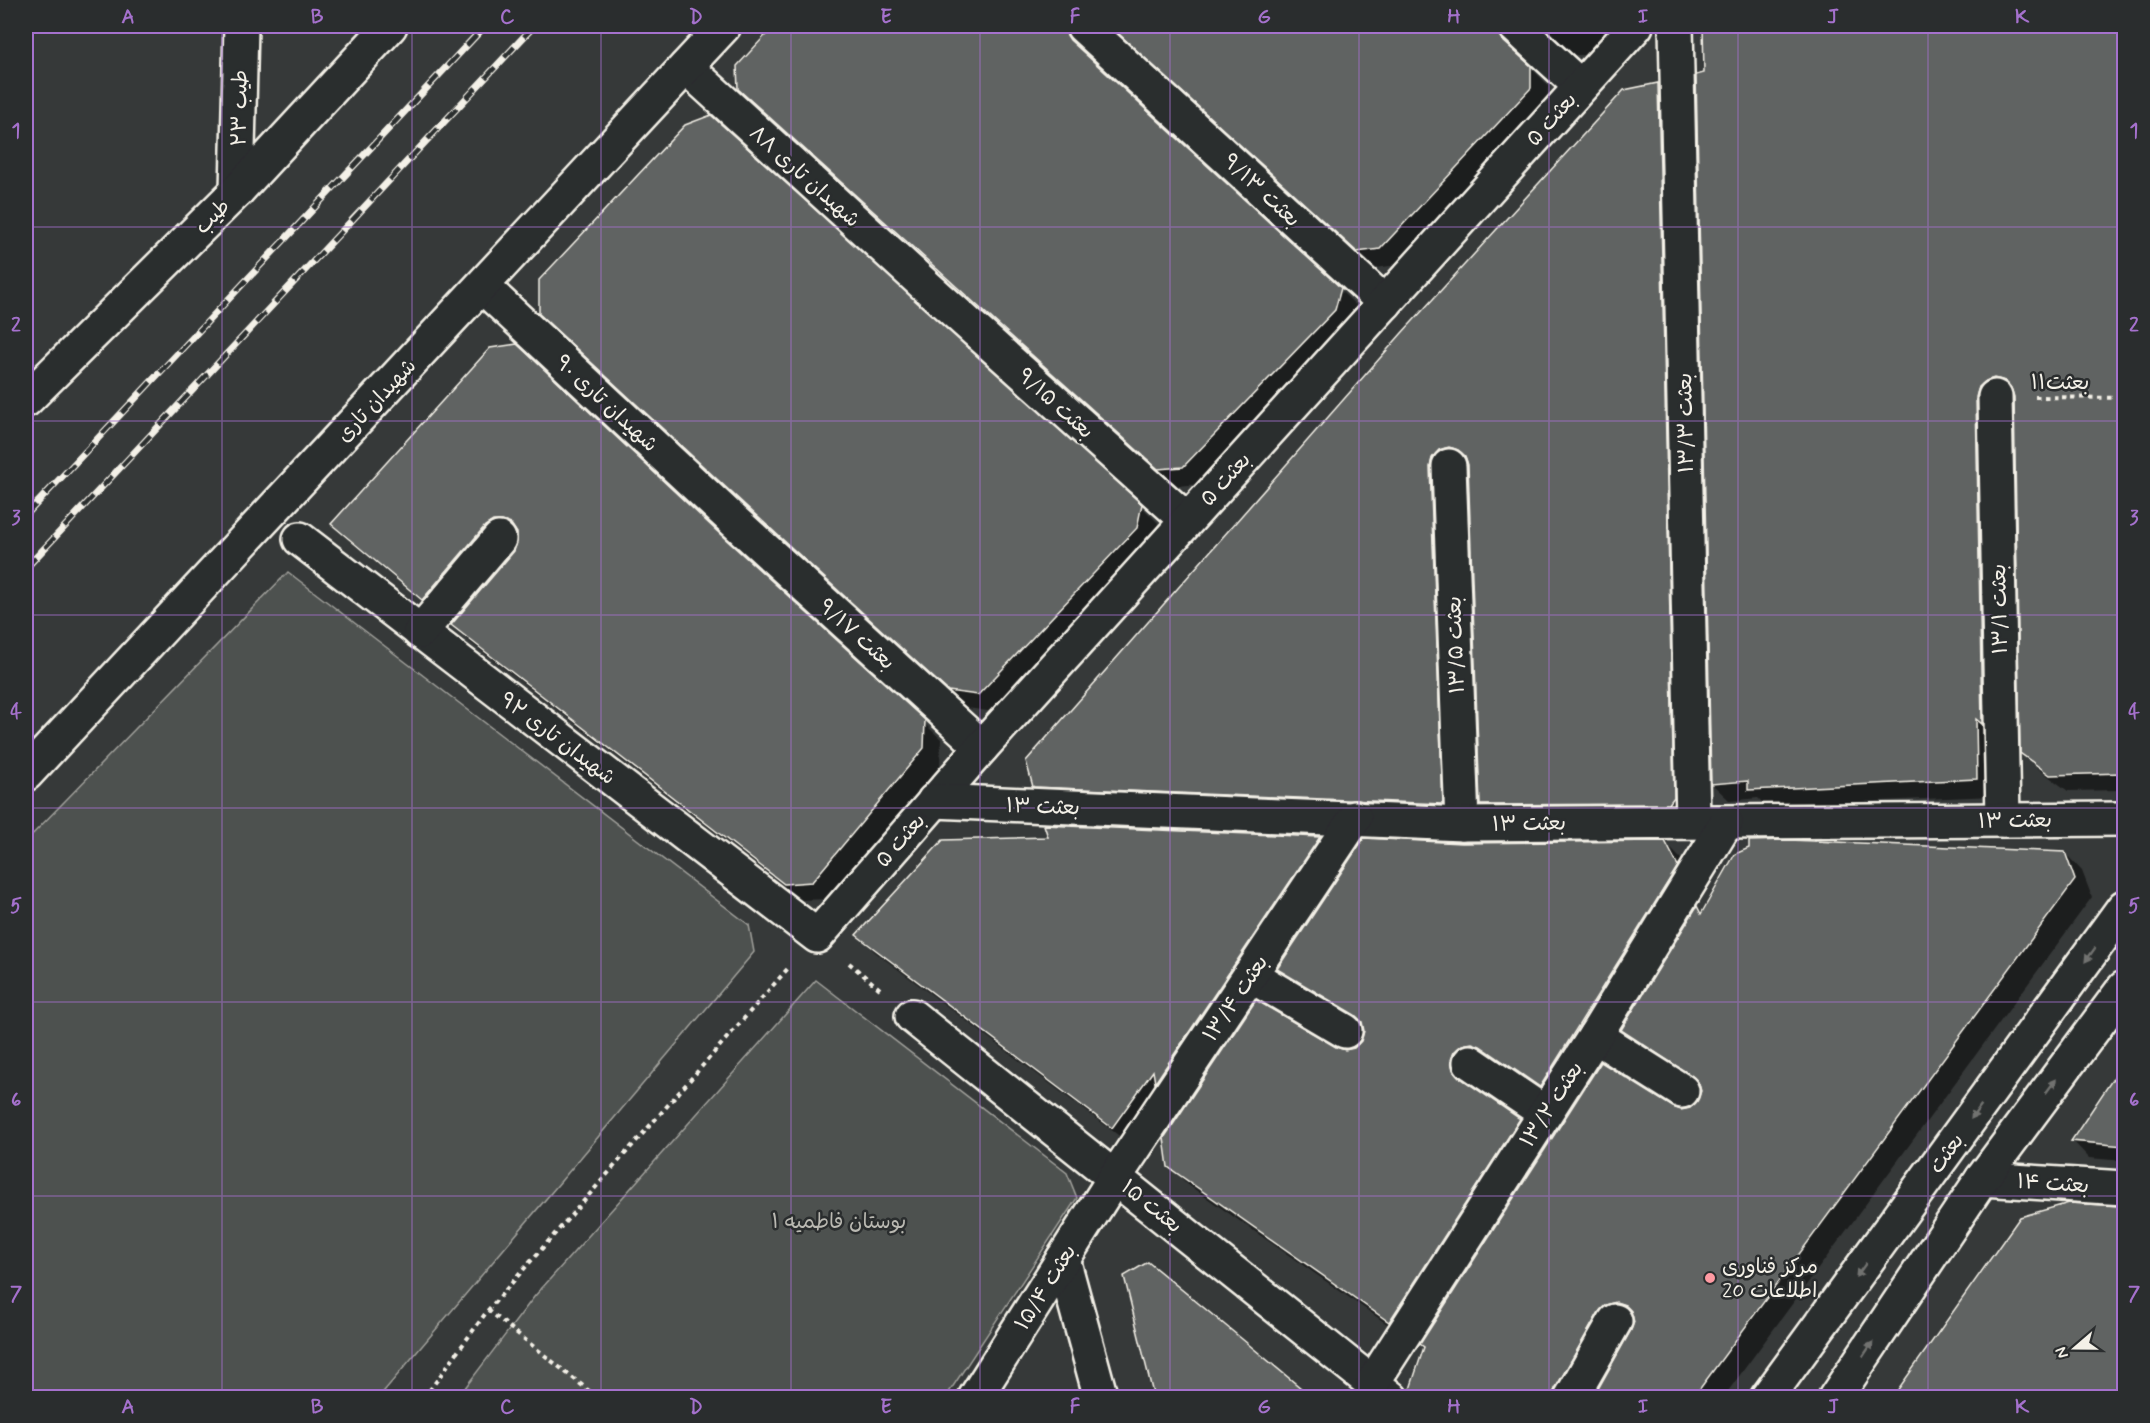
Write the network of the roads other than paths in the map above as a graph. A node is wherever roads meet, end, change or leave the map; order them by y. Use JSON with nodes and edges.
{"nodes":[{"id":1,"x":242,"y":26,"type":"edge"},
{"id":2,"x":390,"y":26,"type":"edge"},
{"id":3,"x":724,"y":26,"type":"edge"},
{"id":4,"x":1083,"y":26,"type":"edge"},
{"id":5,"x":1515,"y":26,"type":"edge"},
{"id":6,"x":1636,"y":26,"type":"edge"},
{"id":7,"x":1676,"y":26,"type":"edge"},
{"id":8,"x":686,"y":67,"type":"junction"},
{"id":9,"x":1580,"y":86,"type":"junction"},
{"id":10,"x":237,"y":191,"type":"junction"},
{"id":11,"x":925,"y":285,"type":"joint"},
{"id":12,"x":482,"y":286,"type":"junction"},
{"id":13,"x":1385,"y":303,"type":"junction"},
{"id":14,"x":1995,"y":397,"type":"road end"},
{"id":15,"x":26,"y":399,"type":"edge"},
{"id":16,"x":1449,"y":466,"type":"dead end"},
{"id":17,"x":733,"y":520,"type":"joint"},
{"id":18,"x":1187,"y":520,"type":"junction"},
{"id":19,"x":300,"y":539,"type":"dead end"},
{"id":20,"x":499,"y":539,"type":"dead end"},
{"id":21,"x":420,"y":632,"type":"junction"},
{"id":22,"x":982,"y":747,"type":"junction"},
{"id":23,"x":26,"y":774,"type":"edge"},
{"id":24,"x":934,"y":801,"type":"junction"},
{"id":25,"x":1355,"y":818,"type":"junction"},
{"id":26,"x":2124,"y":819,"type":"edge"},
{"id":27,"x":2003,"y":820,"type":"junction"},
{"id":28,"x":1693,"y":821,"type":"junction"},
{"id":29,"x":1726,"y":823,"type":"junction"},
{"id":30,"x":1462,"y":824,"type":"junction"},
{"id":31,"x":2124,"y":907,"type":"edge"},
{"id":32,"x":817,"y":936,"type":"joint"},
{"id":33,"x":1250,"y":975,"type":"junction"},
{"id":34,"x":2124,"y":988,"type":"edge"},
{"id":35,"x":912,"y":1016,"type":"road end"},
{"id":36,"x":1345,"y":1031,"type":"dead end"},
{"id":37,"x":1595,"y":1036,"type":"junction"},
{"id":38,"x":1470,"y":1062,"type":"dead end"},
{"id":39,"x":1682,"y":1091,"type":"dead end"},
{"id":40,"x":1545,"y":1113,"type":"junction"},
{"id":41,"x":1115,"y":1177,"type":"junction"},
{"id":42,"x":1982,"y":1179,"type":"junction"},
{"id":43,"x":2124,"y":1188,"type":"edge"},
{"id":44,"x":1063,"y":1259,"type":"junction"},
{"id":45,"x":1615,"y":1321,"type":"dead end"},
{"id":46,"x":1382,"y":1390,"type":"edge"},
{"id":47,"x":975,"y":1398,"type":"edge"},
{"id":48,"x":1101,"y":1398,"type":"edge"},
{"id":49,"x":1571,"y":1398,"type":"edge"},
{"id":50,"x":1767,"y":1398,"type":"edge"},
{"id":51,"x":1835,"y":1398,"type":"edge"}],
"edges":[{"from":1,"to":10,"type":"street","name":"طیب ۲۳"},
{"from":2,"to":10,"type":"street","name":"طیب"},
{"from":3,"to":8,"type":"street","name":"شهیدان تاری"},
{"from":4,"to":13,"type":"street","name":"بعثت ۹/۱۳"},
{"from":5,"to":9,"type":"street"},
{"from":6,"to":9,"type":"street","name":"بعثت ۵"},
{"from":7,"to":28,"type":"street","name":"بعثت ۱۳/۳"},
{"from":8,"to":11,"type":"street","name":"شهیدان تاری ۸۸"},
{"from":8,"to":12,"type":"street","name":"شهیدان تاری"},
{"from":9,"to":13,"type":"street","name":"بعثت ۵"},
{"from":10,"to":15,"type":"street","name":"طیب"},
{"from":11,"to":18,"type":"street","name":"بعثت ۹/۱۵"},
{"from":12,"to":17,"type":"street","name":"شهیدان تاری ۹۰"},
{"from":12,"to":23,"type":"street","name":"شهیدان تاری"},
{"from":13,"to":18,"type":"street","name":"بعثت ۵"},
{"from":14,"to":27,"type":"street","name":"بعثت ۱۳/۱"},
{"from":16,"to":30,"type":"street","name":"بعثت ۱۳/۵"},
{"from":17,"to":22,"type":"street","name":"بعثت ۹/۱۷"},
{"from":18,"to":22,"type":"street","name":"بعثت ۵"},
{"from":19,"to":21,"type":"street","name":"شهیدان تاری ۹۲"},
{"from":20,"to":21,"type":"street"},
{"from":21,"to":32,"type":"street","name":"شهیدان تاری ۹۲"},
{"from":22,"to":24,"type":"street","name":"بعثت ۵"},
{"from":24,"to":25,"type":"street","name":"بعثت ۱۳"},
{"from":24,"to":32,"type":"street","name":"بعثت ۵"},
{"from":25,"to":30,"type":"street","name":"بعثت ۱۳"},
{"from":25,"to":33,"type":"street","name":"بعثت ۱۳/۴"},
{"from":26,"to":27,"type":"street","name":"بعثت ۱۳"},
{"from":27,"to":29,"type":"street","name":"بعثت ۱۳"},
{"from":28,"to":29,"type":"street","name":"بعثت ۱۳"},
{"from":28,"to":30,"type":"street","name":"بعثت ۱۳"},
{"from":29,"to":37,"type":"street","name":"بعثت ۱۳/۲"},
{"from":31,"to":50,"type":"street","name":"بعثت","one_way":true},
{"from":33,"to":36,"type":"street"},
{"from":33,"to":41,"type":"street","name":"بعثت ۱۳/۴"},
{"from":42,"to":34,"type":"street","one_way":true},
{"from":35,"to":41,"type":"street","name":"بعثت ۱۵"},
{"from":37,"to":39,"type":"street"},
{"from":37,"to":40,"type":"street","name":"بعثت ۱۳/۲"},
{"from":38,"to":40,"type":"street"},
{"from":40,"to":46,"type":"street","name":"بعثت ۱۳/۲"},
{"from":41,"to":44,"type":"street","name":"بعثت ۱۵/۴"},
{"from":41,"to":46,"type":"street","name":"بعثت ۱۵"},
{"from":42,"to":43,"type":"street","name":"بعثت ۱۴"},
{"from":51,"to":42,"type":"street","one_way":true},
{"from":44,"to":47,"type":"street","name":"بعثت ۱۵/۴"},
{"from":44,"to":48,"type":"street"},
{"from":45,"to":49,"type":"street"}]}
